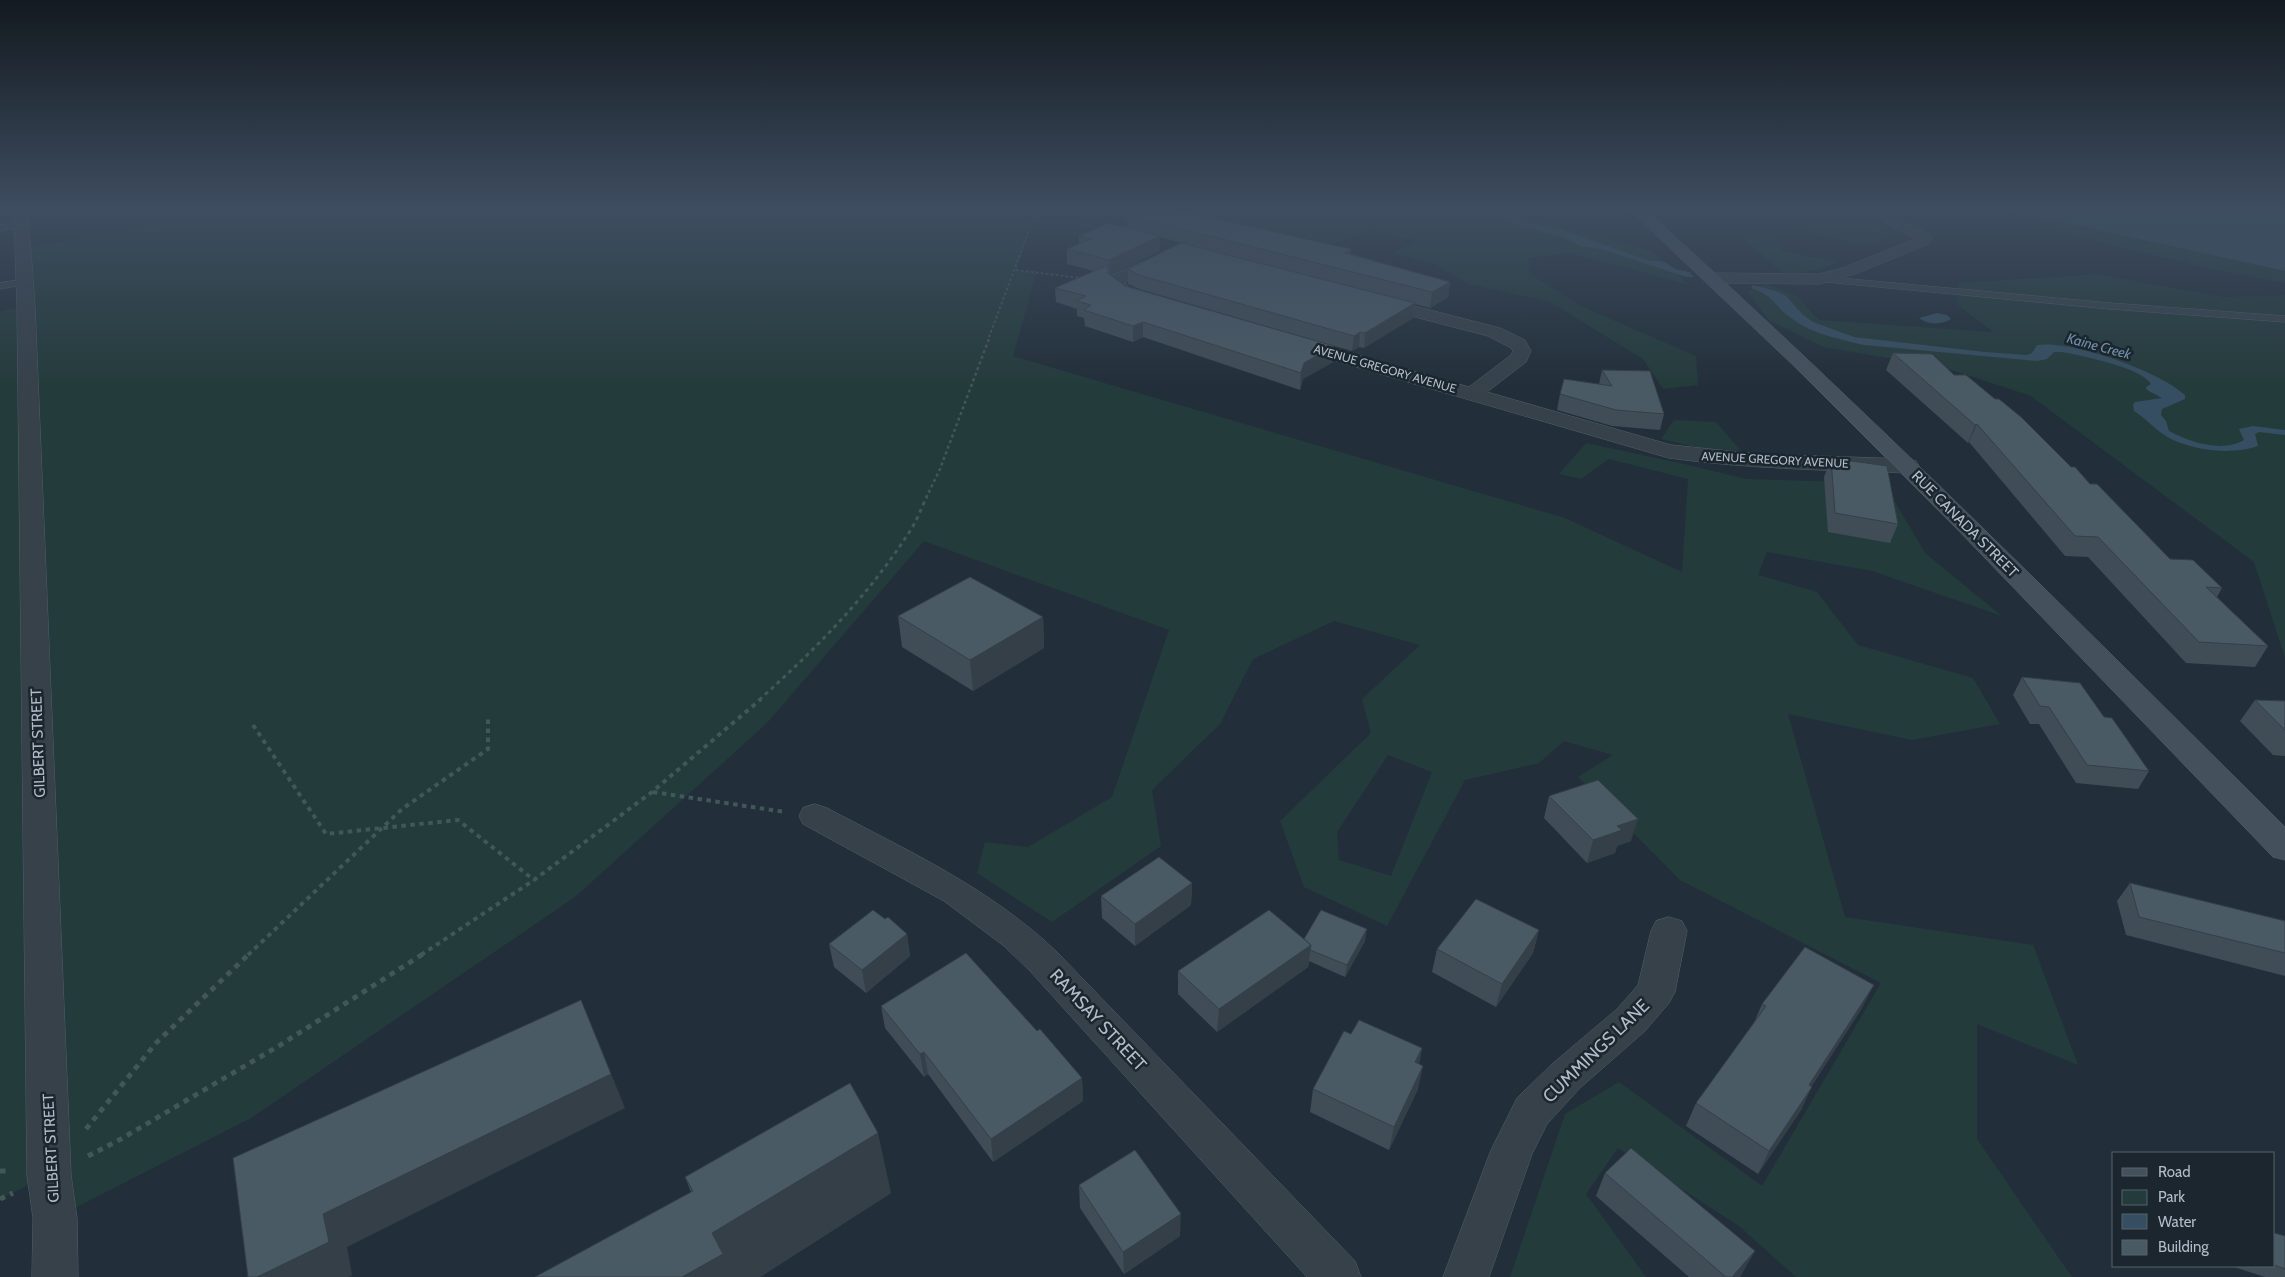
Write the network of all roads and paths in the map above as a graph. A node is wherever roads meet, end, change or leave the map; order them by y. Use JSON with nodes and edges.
{"nodes":[{"id":1,"x":15,"y":269,"type":"edge"},
{"id":2,"x":1137,"y":269,"type":"edge"},
{"id":3,"x":1703,"y":269,"type":"edge"},
{"id":4,"x":1857,"y":269,"type":"edge"},
{"id":5,"x":1016,"y":270,"type":"joint"},
{"id":6,"x":1713,"y":278,"type":"junction"},
{"id":7,"x":1820,"y":279,"type":"junction"},
{"id":8,"x":13,"y":284,"type":"edge"},
{"id":9,"x":1117,"y":286,"type":"junction"},
{"id":10,"x":1361,"y":297,"type":"edge"},
{"id":11,"x":1160,"y":303,"type":"edge"},
{"id":12,"x":2285,"y":319,"type":"edge"},
{"id":13,"x":1282,"y":339,"type":"edge"},
{"id":14,"x":1470,"y":394,"type":"junction"},
{"id":15,"x":1908,"y":466,"type":"junction"},
{"id":16,"x":488,"y":715,"type":"dead end"},
{"id":17,"x":253,"y":725,"type":"dead end"},
{"id":18,"x":652,"y":792,"type":"junction"},
{"id":19,"x":816,"y":816,"type":"joint"},
{"id":20,"x":382,"y":828,"type":"junction"},
{"id":21,"x":2285,"y":848,"type":"edge"},
{"id":22,"x":534,"y":880,"type":"junction"},
{"id":23,"x":1669,"y":931,"type":"dead end"},
{"id":24,"x":50,"y":1174,"type":"junction"},
{"id":25,"x":0,"y":1199,"type":"edge"},
{"id":26,"x":55,"y":1277,"type":"edge"},
{"id":27,"x":1338,"y":1277,"type":"edge"},
{"id":28,"x":1466,"y":1277,"type":"edge"}],
"edges":[{"from":1,"to":8,"type":"street","name":"GILBERT STREET"},
{"from":2,"to":9,"type":"street"},
{"from":3,"to":6,"type":"main road","name":"RUE CANADA STREET"},
{"from":4,"to":7,"type":"street"},
{"from":5,"to":9,"type":"path"},
{"from":5,"to":18,"type":"path"},
{"from":6,"to":7,"type":"street"},
{"from":6,"to":15,"type":"main road","name":"RUE CANADA STREET"},
{"from":7,"to":12,"type":"lane"},
{"from":8,"to":24,"type":"street","name":"GILBERT STREET"},
{"from":9,"to":11,"type":"street"},
{"from":10,"to":14,"type":"street","name":"AVENUE GREGORY AVENUE"},
{"from":13,"to":14,"type":"street","name":"AVENUE GREGORY AVENUE"},
{"from":14,"to":15,"type":"street","name":"AVENUE GREGORY AVENUE"},
{"from":15,"to":21,"type":"main road","name":"RUE CANADA STREET"},
{"from":16,"to":20,"type":"path"},
{"from":17,"to":20,"type":"path"},
{"from":18,"to":19,"type":"path"},
{"from":18,"to":22,"type":"path"},
{"from":19,"to":27,"type":"street","name":"RAMSAY STREET"},
{"from":20,"to":22,"type":"path"},
{"from":20,"to":24,"type":"path"},
{"from":22,"to":24,"type":"path"},
{"from":23,"to":28,"type":"street","name":"CUMMINGS LANE"},
{"from":24,"to":25,"type":"path"},
{"from":24,"to":26,"type":"street","name":"GILBERT STREET"}]}
